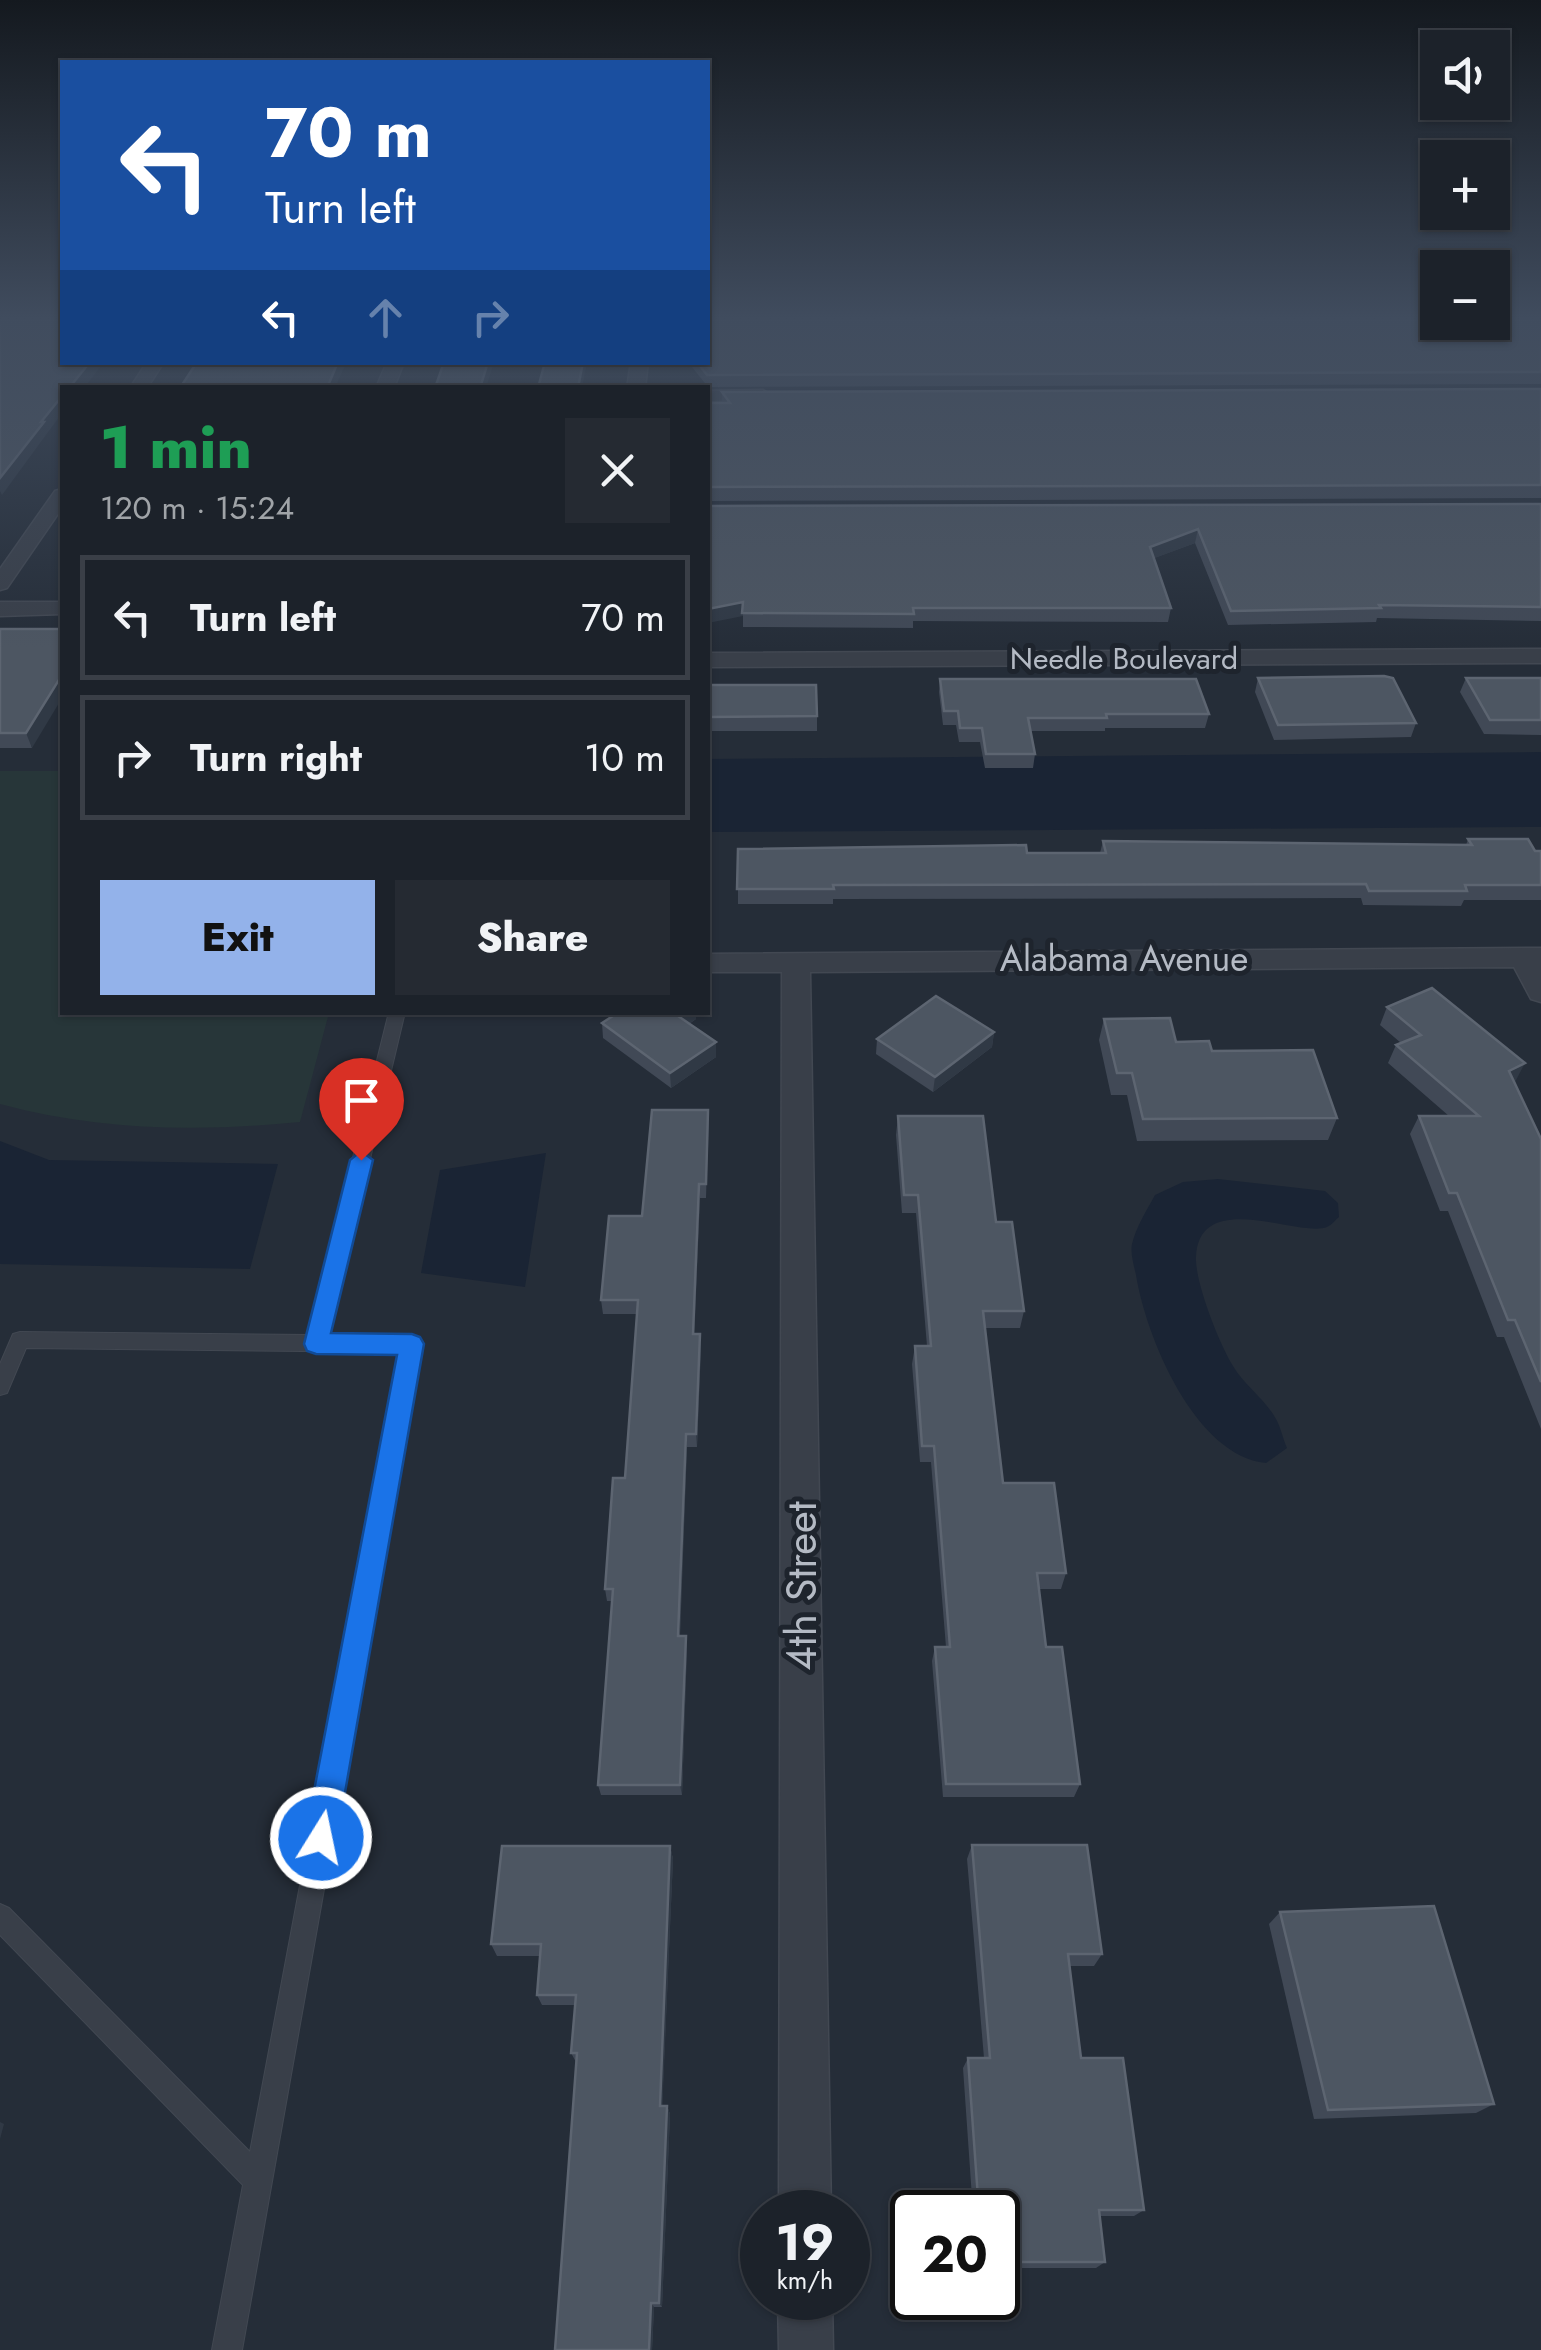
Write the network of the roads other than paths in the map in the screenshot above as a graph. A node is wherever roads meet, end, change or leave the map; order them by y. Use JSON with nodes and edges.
{"nodes":[{"id":1,"x":60,"y":499,"type":"edge"},
{"id":2,"x":0,"y":584,"type":"edge"},
{"id":3,"x":0,"y":608,"type":"edge"},
{"id":4,"x":60,"y":608,"type":"edge"},
{"id":5,"x":1541,"y":656,"type":"edge"},
{"id":6,"x":710,"y":660,"type":"edge"},
{"id":7,"x":1532,"y":957,"type":"edge"},
{"id":8,"x":796,"y":960,"type":"junction"},
{"id":9,"x":710,"y":963,"type":"edge"},
{"id":10,"x":1541,"y":992,"type":"edge"},
{"id":11,"x":396,"y":1015,"type":"edge"},
{"id":12,"x":316,"y":1344,"type":"junction"},
{"id":13,"x":0,"y":1387,"type":"edge"},
{"id":14,"x":0,"y":1917,"type":"edge"},
{"id":15,"x":258,"y":2180,"type":"junction"},
{"id":16,"x":805,"y":2190,"type":"edge"},
{"id":17,"x":806,"y":2320,"type":"edge"},
{"id":18,"x":227,"y":2350,"type":"edge"},
{"id":19,"x":806,"y":2350,"type":"edge"}],
"edges":[{"from":1,"to":2,"type":"street"},
{"from":3,"to":4,"type":"street"},
{"from":5,"to":6,"type":"street","name":"Needle Boulevard"},
{"from":7,"to":8,"type":"street","name":"Alabama Avenue"},
{"from":7,"to":10,"type":"street"},
{"from":8,"to":9,"type":"street","name":"Alabama Avenue"},
{"from":8,"to":16,"type":"street","name":"4th Street"},
{"from":11,"to":12,"type":"lane"},
{"from":12,"to":13,"type":"lane"},
{"from":12,"to":15,"type":"lane"},
{"from":14,"to":15,"type":"lane"},
{"from":15,"to":18,"type":"lane"},
{"from":17,"to":19,"type":"street"}]}
